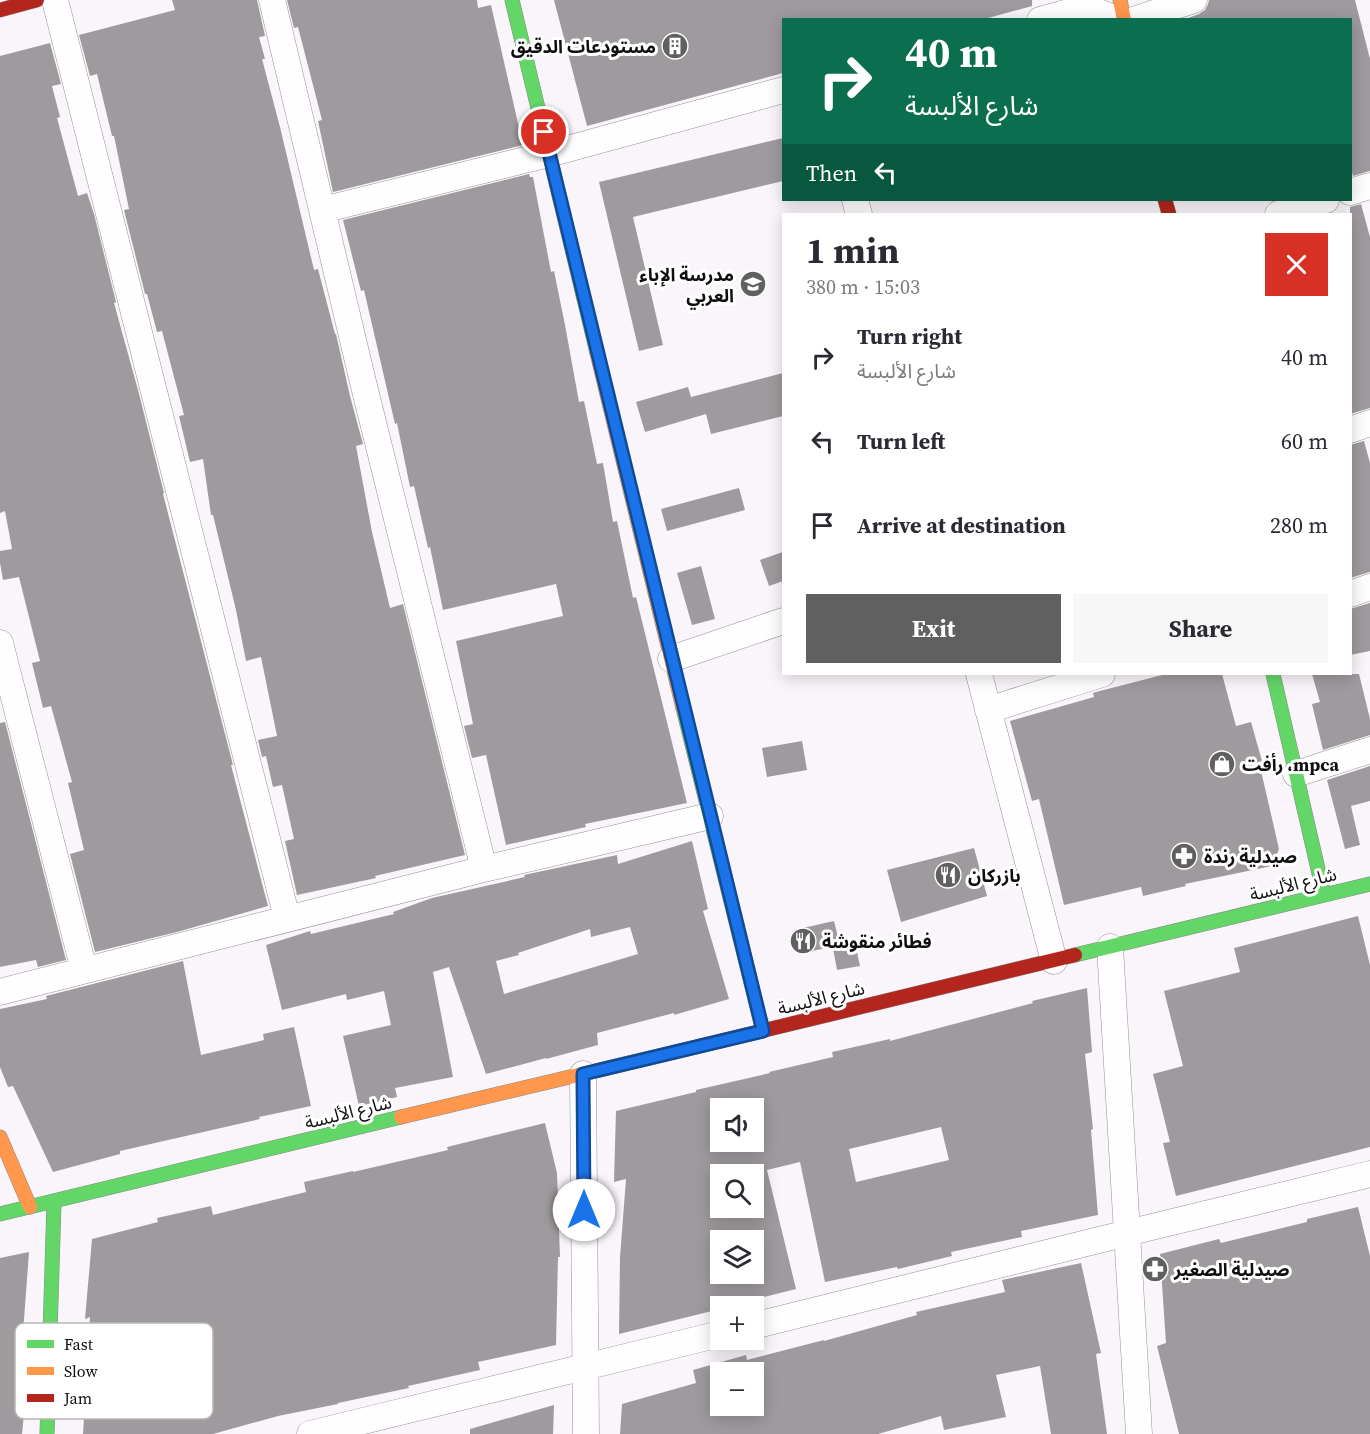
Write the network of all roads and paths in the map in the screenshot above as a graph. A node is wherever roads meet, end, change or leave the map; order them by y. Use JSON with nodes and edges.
{"nodes":[{"id":1,"x":37,"y":0,"type":"edge"},
{"id":2,"x":55,"y":0,"type":"edge"},
{"id":3,"x":272,"y":0,"type":"edge"},
{"id":4,"x":512,"y":0,"type":"edge"},
{"id":5,"x":1120,"y":0,"type":"edge"},
{"id":6,"x":1194,"y":0,"type":"edge"},
{"id":7,"x":0,"y":10,"type":"edge"},
{"id":8,"x":1047,"y":18,"type":"edge"},
{"id":9,"x":1113,"y":18,"type":"edge"},
{"id":10,"x":1124,"y":18,"type":"edge"},
{"id":11,"x":1139,"y":18,"type":"edge"},
{"id":12,"x":782,"y":90,"type":"edge"},
{"id":13,"x":549,"y":154,"type":"junction"},
{"id":14,"x":1370,"y":186,"type":"edge"},
{"id":15,"x":1352,"y":191,"type":"edge"},
{"id":16,"x":1323,"y":201,"type":"edge"},
{"id":17,"x":322,"y":210,"type":"junction"},
{"id":18,"x":1281,"y":213,"type":"edge"},
{"id":19,"x":1370,"y":423,"type":"edge"},
{"id":20,"x":1352,"y":429,"type":"edge"},
{"id":21,"x":1370,"y":587,"type":"edge"},
{"id":22,"x":1352,"y":593,"type":"edge"},
{"id":23,"x":782,"y":621,"type":"edge"},
{"id":24,"x":0,"y":643,"type":"edge"},
{"id":25,"x":671,"y":659,"type":"junction"},
{"id":26,"x":979,"y":675,"type":"edge"},
{"id":27,"x":1099,"y":675,"type":"edge"},
{"id":28,"x":1273,"y":675,"type":"edge"},
{"id":29,"x":988,"y":710,"type":"junction"},
{"id":30,"x":1370,"y":750,"type":"edge"},
{"id":31,"x":1296,"y":774,"type":"junction"},
{"id":32,"x":710,"y":816,"type":"junction"},
{"id":33,"x":484,"y":869,"type":"junction"},
{"id":34,"x":1370,"y":884,"type":"edge"},
{"id":35,"x":1324,"y":895,"type":"junction"},
{"id":36,"x":287,"y":918,"type":"junction"},
{"id":37,"x":1110,"y":947,"type":"junction"},
{"id":38,"x":1054,"y":961,"type":"junction"},
{"id":39,"x":84,"y":970,"type":"junction"},
{"id":40,"x":0,"y":992,"type":"edge"},
{"id":41,"x":763,"y":1031,"type":"junction"},
{"id":42,"x":583,"y":1074,"type":"junction"},
{"id":43,"x":0,"y":1137,"type":"edge"},
{"id":44,"x":1370,"y":1174,"type":"edge"},
{"id":45,"x":54,"y":1202,"type":"junction"},
{"id":46,"x":30,"y":1207,"type":"junction"},
{"id":47,"x":0,"y":1214,"type":"edge"},
{"id":48,"x":1126,"y":1233,"type":"junction"},
{"id":49,"x":50,"y":1323,"type":"edge"},
{"id":50,"x":764,"y":1323,"type":"edge"},
{"id":51,"x":710,"y":1337,"type":"edge"},
{"id":52,"x":586,"y":1368,"type":"junction"},
{"id":53,"x":47,"y":1419,"type":"edge"},
{"id":54,"x":47,"y":1434,"type":"edge"},
{"id":55,"x":309,"y":1434,"type":"edge"},
{"id":56,"x":585,"y":1434,"type":"edge"},
{"id":57,"x":1138,"y":1434,"type":"edge"}],
"edges":[{"from":1,"to":7,"type":"main road"},
{"from":2,"to":36,"type":"street"},
{"from":3,"to":17,"type":"street"},
{"from":4,"to":13,"type":"main road"},
{"from":5,"to":10,"type":"main road"},
{"from":6,"to":11,"type":"street"},
{"from":8,"to":9,"type":"street"},
{"from":12,"to":13,"type":"street"},
{"from":13,"to":17,"type":"street"},
{"from":13,"to":25,"type":"main road"},
{"from":14,"to":15,"type":"street"},
{"from":16,"to":18,"type":"street"},
{"from":17,"to":33,"type":"street"},
{"from":19,"to":20,"type":"street"},
{"from":21,"to":22,"type":"street"},
{"from":23,"to":25,"type":"street"},
{"from":24,"to":39,"type":"street"},
{"from":25,"to":32,"type":"main road"},
{"from":26,"to":29,"type":"street"},
{"from":27,"to":29,"type":"street"},
{"from":28,"to":31,"type":"main road"},
{"from":29,"to":38,"type":"street"},
{"from":30,"to":31,"type":"street"},
{"from":31,"to":35,"type":"main road"},
{"from":32,"to":33,"type":"street"},
{"from":32,"to":41,"type":"main road"},
{"from":33,"to":36,"type":"street"},
{"from":34,"to":35,"type":"main road","name":"شارع الألبسة"},
{"from":35,"to":37,"type":"main road","name":"شارع الألبسة"},
{"from":36,"to":39,"type":"street"},
{"from":37,"to":38,"type":"main road","name":"شارع الألبسة"},
{"from":37,"to":48,"type":"street"},
{"from":38,"to":41,"type":"main road","name":"شارع الألبسة"},
{"from":39,"to":40,"type":"street"},
{"from":41,"to":42,"type":"main road","name":"شارع الألبسة"},
{"from":42,"to":45,"type":"main road","name":"شارع الألبسة"},
{"from":42,"to":52,"type":"street"},
{"from":43,"to":46,"type":"main road"},
{"from":44,"to":48,"type":"street"},
{"from":45,"to":46,"type":"main road","name":"شارع الألبسة"},
{"from":45,"to":49,"type":"main road"},
{"from":46,"to":47,"type":"main road","name":"شارع الألبسة"},
{"from":48,"to":50,"type":"street"},
{"from":48,"to":57,"type":"street"},
{"from":51,"to":52,"type":"street"},
{"from":52,"to":55,"type":"street"},
{"from":52,"to":56,"type":"street"},
{"from":53,"to":54,"type":"main road"}]}
